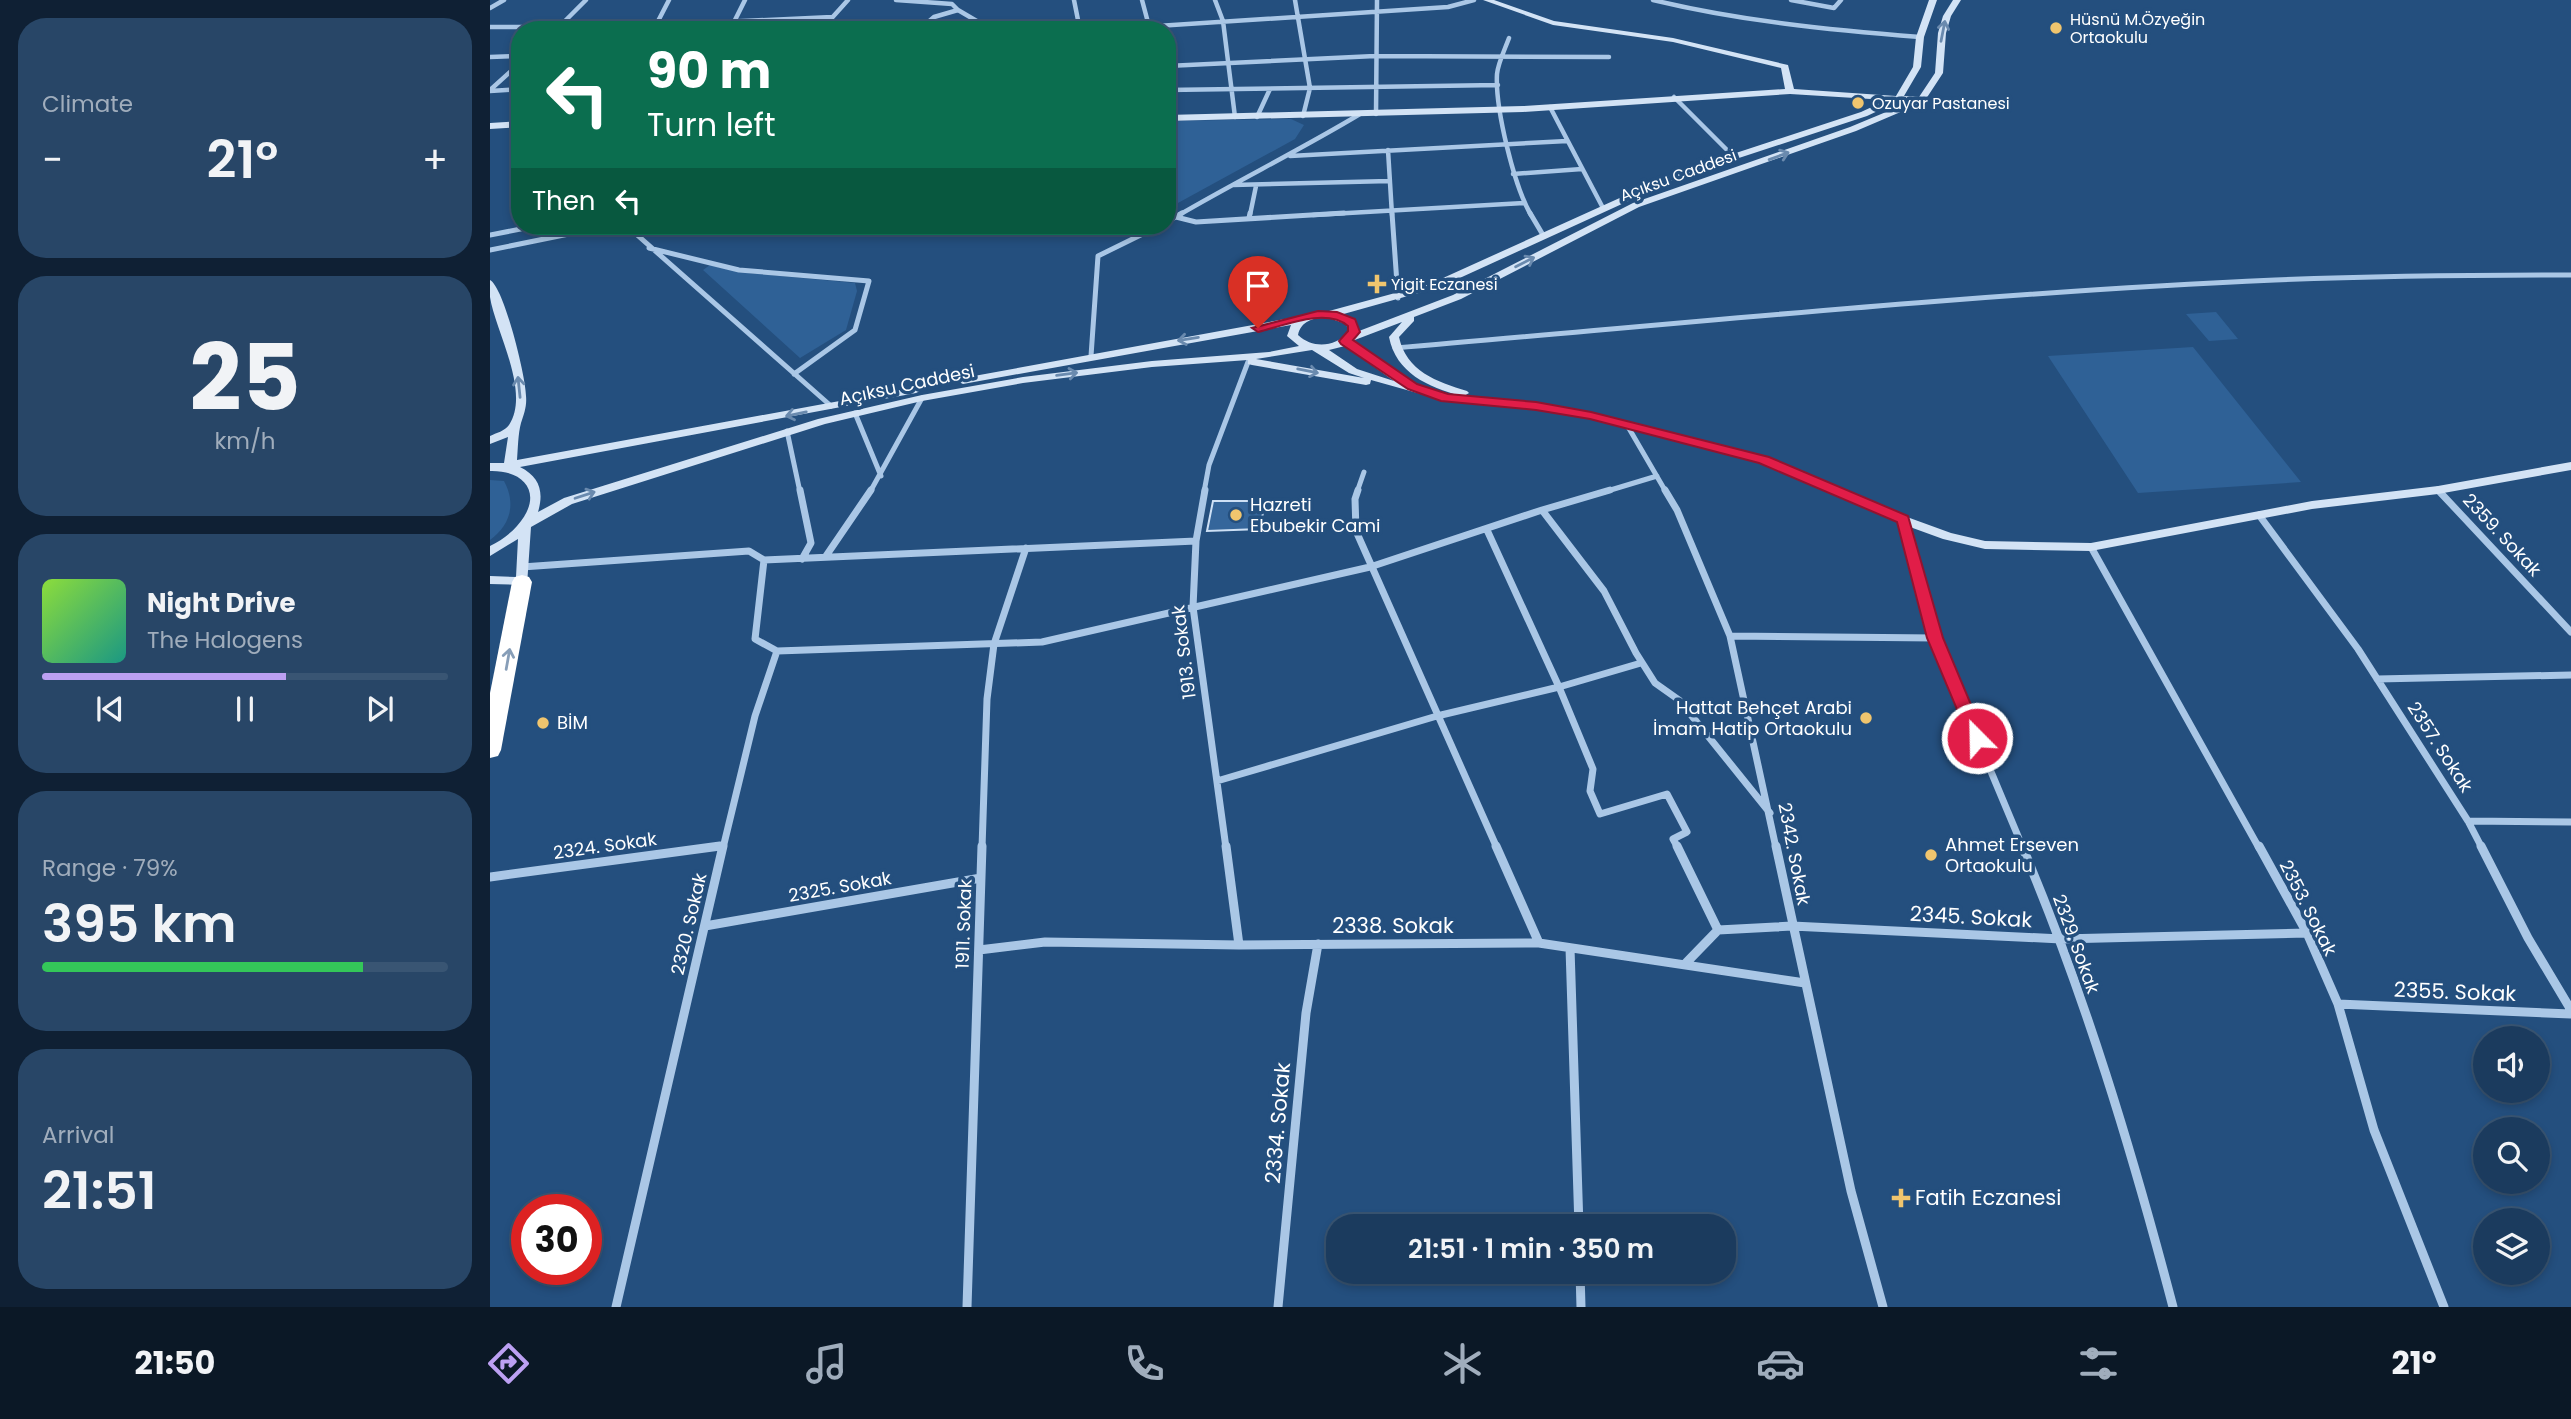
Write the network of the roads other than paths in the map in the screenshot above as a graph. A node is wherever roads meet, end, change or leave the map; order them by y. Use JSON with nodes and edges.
{"nodes":[{"id":1,"x":504,"y":0,"type":"edge"},
{"id":2,"x":586,"y":0,"type":"edge"},
{"id":3,"x":669,"y":0,"type":"edge"},
{"id":4,"x":745,"y":0,"type":"edge"},
{"id":5,"x":848,"y":0,"type":"edge"},
{"id":6,"x":895,"y":0,"type":"edge"},
{"id":7,"x":1074,"y":0,"type":"edge"},
{"id":8,"x":1142,"y":0,"type":"edge"},
{"id":9,"x":1216,"y":0,"type":"edge"},
{"id":10,"x":1294,"y":0,"type":"edge"},
{"id":11,"x":1377,"y":0,"type":"edge"},
{"id":12,"x":1474,"y":0,"type":"edge"},
{"id":13,"x":1487,"y":0,"type":"edge"},
{"id":14,"x":1653,"y":0,"type":"edge"},
{"id":15,"x":1681,"y":0,"type":"edge"},
{"id":16,"x":1790,"y":0,"type":"edge"},
{"id":17,"x":1842,"y":0,"type":"edge"},
{"id":18,"x":1933,"y":0,"type":"edge"},
{"id":19,"x":1957,"y":0,"type":"edge"},
{"id":20,"x":915,"y":1,"type":"edge"},
{"id":21,"x":954,"y":2,"type":"edge"},
{"id":22,"x":1676,"y":6,"type":"junction"},
{"id":23,"x":490,"y":8,"type":"edge"},
{"id":24,"x":958,"y":10,"type":"junction"},
{"id":25,"x":1377,"y":10,"type":"junction"},
{"id":26,"x":1298,"y":15,"type":"junction"},
{"id":27,"x":832,"y":17,"type":"junction"},
{"id":28,"x":565,"y":21,"type":"edge"},
{"id":29,"x":659,"y":21,"type":"edge"},
{"id":30,"x":736,"y":21,"type":"joint"},
{"id":31,"x":829,"y":21,"type":"edge"},
{"id":32,"x":929,"y":21,"type":"edge"},
{"id":33,"x":977,"y":21,"type":"edge"},
{"id":34,"x":1078,"y":21,"type":"edge"},
{"id":35,"x":1148,"y":21,"type":"edge"},
{"id":36,"x":1223,"y":21,"type":"junction"},
{"id":37,"x":1176,"y":26,"type":"edge"},
{"id":38,"x":490,"y":27,"type":"edge"},
{"id":39,"x":511,"y":27,"type":"edge"},
{"id":40,"x":1920,"y":37,"type":"junction"},
{"id":41,"x":1509,"y":38,"type":"dead end"},
{"id":42,"x":1502,"y":55,"type":"junction"},
{"id":43,"x":511,"y":56,"type":"edge"},
{"id":44,"x":1375,"y":56,"type":"junction"},
{"id":45,"x":490,"y":57,"type":"edge"},
{"id":46,"x":1609,"y":57,"type":"dead end"},
{"id":47,"x":1305,"y":58,"type":"junction"},
{"id":48,"x":1229,"y":62,"type":"junction"},
{"id":49,"x":1176,"y":65,"type":"edge"},
{"id":50,"x":511,"y":72,"type":"edge"},
{"id":51,"x":490,"y":82,"type":"edge"},
{"id":52,"x":500,"y":82,"type":"junction"},
{"id":53,"x":1498,"y":85,"type":"junction"},
{"id":54,"x":1310,"y":88,"type":"junction"},
{"id":55,"x":1375,"y":88,"type":"junction"},
{"id":56,"x":1233,"y":89,"type":"junction"},
{"id":57,"x":1270,"y":89,"type":"junction"},
{"id":58,"x":511,"y":90,"type":"edge"},
{"id":59,"x":1176,"y":90,"type":"edge"},
{"id":60,"x":490,"y":91,"type":"edge"},
{"id":61,"x":1790,"y":91,"type":"junction"},
{"id":62,"x":1674,"y":97,"type":"junction"},
{"id":63,"x":1899,"y":98,"type":"junction"},
{"id":64,"x":1921,"y":100,"type":"junction"},
{"id":65,"x":1550,"y":107,"type":"junction"},
{"id":66,"x":1501,"y":109,"type":"junction"},
{"id":67,"x":1360,"y":114,"type":"junction"},
{"id":68,"x":1376,"y":114,"type":"junction"},
{"id":69,"x":1303,"y":116,"type":"junction"},
{"id":70,"x":1235,"y":117,"type":"junction"},
{"id":71,"x":1257,"y":117,"type":"junction"},
{"id":72,"x":1176,"y":118,"type":"edge"},
{"id":73,"x":511,"y":125,"type":"edge"},
{"id":74,"x":490,"y":126,"type":"edge"},
{"id":75,"x":1567,"y":141,"type":"junction"},
{"id":76,"x":1508,"y":144,"type":"junction"},
{"id":77,"x":1388,"y":150,"type":"junction"},
{"id":78,"x":1290,"y":156,"type":"junction"},
{"id":79,"x":1734,"y":156,"type":"junction"},
{"id":80,"x":1582,"y":169,"type":"junction"},
{"id":81,"x":1513,"y":174,"type":"junction"},
{"id":82,"x":1389,"y":181,"type":"junction"},
{"id":83,"x":1231,"y":185,"type":"junction"},
{"id":84,"x":1256,"y":186,"type":"junction"},
{"id":85,"x":1524,"y":203,"type":"junction"},
{"id":86,"x":1603,"y":208,"type":"junction"},
{"id":87,"x":1392,"y":211,"type":"junction"},
{"id":88,"x":1176,"y":217,"type":"joint"},
{"id":89,"x":1249,"y":218,"type":"junction"},
{"id":90,"x":511,"y":231,"type":"edge"},
{"id":91,"x":1543,"y":234,"type":"junction"},
{"id":92,"x":490,"y":235,"type":"edge"},
{"id":93,"x":564,"y":235,"type":"edge"},
{"id":94,"x":636,"y":235,"type":"edge"},
{"id":95,"x":1141,"y":235,"type":"edge"},
{"id":96,"x":649,"y":248,"type":"junction"},
{"id":97,"x":490,"y":250,"type":"edge"},
{"id":98,"x":2571,"y":275,"type":"edge"},
{"id":99,"x":490,"y":282,"type":"edge"},
{"id":100,"x":1398,"y":298,"type":"junction"},
{"id":101,"x":1331,"y":314,"type":"junction"},
{"id":102,"x":1417,"y":314,"type":"junction"},
{"id":103,"x":1304,"y":319,"type":"junction"},
{"id":104,"x":1348,"y":339,"type":"junction"},
{"id":105,"x":1315,"y":347,"type":"junction"},
{"id":106,"x":1395,"y":348,"type":"junction"},
{"id":107,"x":1091,"y":356,"type":"junction"},
{"id":108,"x":1216,"y":360,"type":"junction"},
{"id":109,"x":1248,"y":362,"type":"junction"},
{"id":110,"x":794,"y":374,"type":"junction"},
{"id":111,"x":1405,"y":388,"type":"junction"},
{"id":112,"x":922,"y":398,"type":"junction"},
{"id":113,"x":1446,"y":398,"type":"junction"},
{"id":114,"x":831,"y":406,"type":"junction"},
{"id":115,"x":1536,"y":406,"type":"junction"},
{"id":116,"x":855,"y":413,"type":"junction"},
{"id":117,"x":515,"y":425,"type":"junction"},
{"id":118,"x":1627,"y":425,"type":"junction"},
{"id":119,"x":787,"y":431,"type":"junction"},
{"id":120,"x":490,"y":440,"type":"edge"},
{"id":121,"x":509,"y":465,"type":"junction"},
{"id":122,"x":2571,"y":466,"type":"edge"},
{"id":123,"x":490,"y":467,"type":"edge"},
{"id":124,"x":1364,"y":472,"type":"dead end"},
{"id":125,"x":881,"y":476,"type":"junction"},
{"id":126,"x":1657,"y":476,"type":"junction"},
{"id":127,"x":2438,"y":490,"type":"junction"},
{"id":128,"x":1542,"y":510,"type":"junction"},
{"id":129,"x":2259,"y":515,"type":"junction"},
{"id":130,"x":1903,"y":520,"type":"junction"},
{"id":131,"x":525,"y":526,"type":"junction"},
{"id":132,"x":1487,"y":530,"type":"junction"},
{"id":133,"x":1195,"y":541,"type":"junction"},
{"id":134,"x":2091,"y":547,"type":"junction"},
{"id":135,"x":1026,"y":548,"type":"junction"},
{"id":136,"x":490,"y":552,"type":"edge"},
{"id":137,"x":826,"y":556,"type":"junction"},
{"id":138,"x":802,"y":559,"type":"junction"},
{"id":139,"x":764,"y":560,"type":"junction"},
{"id":140,"x":1370,"y":567,"type":"junction"},
{"id":141,"x":522,"y":575,"type":"junction"},
{"id":142,"x":490,"y":580,"type":"edge"},
{"id":143,"x":1193,"y":607,"type":"junction"},
{"id":144,"x":2571,"y":632,"type":"edge"},
{"id":145,"x":1730,"y":636,"type":"junction"},
{"id":146,"x":1935,"y":638,"type":"junction"},
{"id":147,"x":994,"y":643,"type":"junction"},
{"id":148,"x":777,"y":651,"type":"junction"},
{"id":149,"x":1641,"y":663,"type":"junction"},
{"id":150,"x":2571,"y":675,"type":"edge"},
{"id":151,"x":2377,"y":679,"type":"junction"},
{"id":152,"x":1559,"y":687,"type":"junction"},
{"id":153,"x":1437,"y":716,"type":"junction"},
{"id":154,"x":490,"y":750,"type":"edge"},
{"id":155,"x":1217,"y":781,"type":"junction"},
{"id":156,"x":1770,"y":813,"type":"junction"},
{"id":157,"x":2469,"y":821,"type":"junction"},
{"id":158,"x":2571,"y":822,"type":"edge"},
{"id":159,"x":723,"y":846,"type":"junction"},
{"id":160,"x":490,"y":877,"type":"edge"},
{"id":161,"x":981,"y":878,"type":"junction"},
{"id":162,"x":705,"y":926,"type":"junction"},
{"id":163,"x":1792,"y":926,"type":"junction"},
{"id":164,"x":1718,"y":930,"type":"junction"},
{"id":165,"x":2306,"y":933,"type":"junction"},
{"id":166,"x":2061,"y":939,"type":"junction"},
{"id":167,"x":1539,"y":943,"type":"junction"},
{"id":168,"x":1318,"y":944,"type":"junction"},
{"id":169,"x":1239,"y":945,"type":"junction"},
{"id":170,"x":1570,"y":948,"type":"junction"},
{"id":171,"x":979,"y":950,"type":"junction"},
{"id":172,"x":1686,"y":963,"type":"junction"},
{"id":173,"x":1805,"y":983,"type":"junction"},
{"id":174,"x":2338,"y":1004,"type":"junction"},
{"id":175,"x":2571,"y":1012,"type":"edge"},
{"id":176,"x":1579,"y":1214,"type":"edge"},
{"id":177,"x":1580,"y":1284,"type":"edge"},
{"id":178,"x":616,"y":1307,"type":"edge"},
{"id":179,"x":967,"y":1307,"type":"edge"},
{"id":180,"x":1278,"y":1307,"type":"edge"},
{"id":181,"x":1581,"y":1307,"type":"edge"},
{"id":182,"x":1883,"y":1307,"type":"edge"},
{"id":183,"x":2173,"y":1307,"type":"edge"},
{"id":184,"x":2444,"y":1307,"type":"edge"}],
"edges":[{"from":1,"to":23,"type":"street"},
{"from":2,"to":28,"type":"street"},
{"from":3,"to":29,"type":"street"},
{"from":4,"to":30,"type":"street"},
{"from":5,"to":27,"type":"street"},
{"from":6,"to":20,"type":"street"},
{"from":7,"to":34,"type":"street"},
{"from":8,"to":35,"type":"street"},
{"from":9,"to":36,"type":"street"},
{"from":10,"to":26,"type":"street"},
{"from":11,"to":25,"type":"street"},
{"from":12,"to":25,"type":"street"},
{"from":13,"to":61,"type":"main road"},
{"from":14,"to":22,"type":"street"},
{"from":15,"to":22,"type":"street"},
{"from":16,"to":17,"type":"street"},
{"from":18,"to":40,"type":"main road"},
{"from":64,"to":19,"type":"main road","one_way":true},
{"from":20,"to":21,"type":"street"},
{"from":21,"to":24,"type":"street"},
{"from":22,"to":40,"type":"street"},
{"from":24,"to":32,"type":"street"},
{"from":24,"to":33,"type":"street"},
{"from":25,"to":26,"type":"street"},
{"from":25,"to":44,"type":"street"},
{"from":26,"to":36,"type":"street"},
{"from":26,"to":47,"type":"street"},
{"from":27,"to":30,"type":"street"},
{"from":27,"to":31,"type":"street"},
{"from":36,"to":37,"type":"street"},
{"from":36,"to":48,"type":"street"},
{"from":38,"to":39,"type":"street"},
{"from":40,"to":63,"type":"main road"},
{"from":41,"to":42,"type":"street"},
{"from":42,"to":44,"type":"street"},
{"from":42,"to":46,"type":"street"},
{"from":42,"to":53,"type":"street"},
{"from":43,"to":45,"type":"street"},
{"from":44,"to":47,"type":"street"},
{"from":44,"to":55,"type":"street"},
{"from":47,"to":48,"type":"street"},
{"from":47,"to":54,"type":"street"},
{"from":48,"to":49,"type":"street"},
{"from":48,"to":56,"type":"street"},
{"from":50,"to":52,"type":"street"},
{"from":51,"to":52,"type":"street"},
{"from":52,"to":60,"type":"street"},
{"from":53,"to":55,"type":"street"},
{"from":53,"to":66,"type":"street"},
{"from":54,"to":55,"type":"street"},
{"from":54,"to":57,"type":"street"},
{"from":54,"to":69,"type":"street"},
{"from":55,"to":68,"type":"street"},
{"from":56,"to":57,"type":"street"},
{"from":56,"to":59,"type":"street"},
{"from":56,"to":70,"type":"street"},
{"from":57,"to":71,"type":"street"},
{"from":58,"to":60,"type":"street"},
{"from":61,"to":62,"type":"main road"},
{"from":61,"to":63,"type":"main road"},
{"from":62,"to":65,"type":"main road"},
{"from":62,"to":79,"type":"street"},
{"from":63,"to":64,"type":"main road"},
{"from":63,"to":79,"type":"main road","name":"Açıksu Caddesi"},
{"from":102,"to":64,"type":"main road","name":"Açıksu Caddesi","one_way":true},
{"from":65,"to":66,"type":"main road"},
{"from":65,"to":75,"type":"street"},
{"from":66,"to":68,"type":"main road"},
{"from":66,"to":76,"type":"street"},
{"from":67,"to":68,"type":"main road"},
{"from":67,"to":69,"type":"main road"},
{"from":67,"to":78,"type":"street"},
{"from":69,"to":71,"type":"main road"},
{"from":70,"to":71,"type":"main road"},
{"from":70,"to":72,"type":"main road"},
{"from":73,"to":74,"type":"main road"},
{"from":75,"to":76,"type":"street"},
{"from":75,"to":80,"type":"street"},
{"from":76,"to":77,"type":"street"},
{"from":76,"to":81,"type":"street"},
{"from":77,"to":78,"type":"street"},
{"from":77,"to":82,"type":"street"},
{"from":78,"to":83,"type":"street"},
{"from":79,"to":86,"type":"main road","name":"Açıksu Caddesi"},
{"from":80,"to":81,"type":"street"},
{"from":80,"to":86,"type":"street"},
{"from":81,"to":85,"type":"street"},
{"from":82,"to":84,"type":"street"},
{"from":82,"to":87,"type":"street"},
{"from":83,"to":84,"type":"street"},
{"from":83,"to":88,"type":"street"},
{"from":84,"to":89,"type":"street"},
{"from":85,"to":87,"type":"street"},
{"from":85,"to":91,"type":"street"},
{"from":86,"to":91,"type":"main road","name":"Açıksu Caddesi"},
{"from":87,"to":89,"type":"street"},
{"from":87,"to":100,"type":"street"},
{"from":88,"to":89,"type":"street"},
{"from":90,"to":92,"type":"street"},
{"from":91,"to":100,"type":"main road","name":"Açıksu Caddesi"},
{"from":93,"to":97,"type":"street"},
{"from":94,"to":96,"type":"street"},
{"from":95,"to":107,"type":"street"},
{"from":96,"to":110,"type":"street"},
{"from":96,"to":110,"type":"street"},
{"from":98,"to":106,"type":"street"},
{"from":117,"to":99,"type":"main road","one_way":true},
{"from":100,"to":101,"type":"main road","name":"Açıksu Caddesi"},
{"from":101,"to":103,"type":"main road","name":"Açıksu Caddesi"},
{"from":101,"to":104,"type":"main road"},
{"from":102,"to":104,"type":"main road","name":"Açıksu Caddesi"},
{"from":102,"to":106,"type":"main road"},
{"from":103,"to":105,"type":"main road"},
{"from":103,"to":107,"type":"main road","name":"Açıksu Caddesi","one_way":true},
{"from":104,"to":105,"type":"main road","name":"Açıksu Caddesi"},
{"from":104,"to":113,"type":"main road"},
{"from":105,"to":108,"type":"main road","name":"Açıksu Caddesi"},
{"from":105,"to":111,"type":"main road"},
{"from":106,"to":115,"type":"main road"},
{"from":107,"to":114,"type":"main road","name":"Açıksu Caddesi"},
{"from":108,"to":109,"type":"main road"},
{"from":112,"to":108,"type":"main road","name":"Açıksu Caddesi","one_way":true},
{"from":109,"to":111,"type":"main road","one_way":true},
{"from":109,"to":133,"type":"street","name":"1913. Sokak"},
{"from":110,"to":114,"type":"street"},
{"from":111,"to":113,"type":"main road"},
{"from":112,"to":116,"type":"main road","name":"Açıksu Caddesi"},
{"from":112,"to":125,"type":"street"},
{"from":113,"to":115,"type":"main road"},
{"from":114,"to":121,"type":"main road","name":"Açıksu Caddesi","one_way":true},
{"from":115,"to":118,"type":"main road"},
{"from":116,"to":119,"type":"main road","name":"Açıksu Caddesi"},
{"from":116,"to":125,"type":"street"},
{"from":117,"to":120,"type":"main road"},
{"from":117,"to":121,"type":"main road"},
{"from":118,"to":126,"type":"street","name":"2342. Sokak"},
{"from":118,"to":130,"type":"main road"},
{"from":131,"to":119,"type":"main road","name":"Açıksu Caddesi","one_way":true},
{"from":119,"to":138,"type":"street"},
{"from":121,"to":123,"type":"main road","name":"Açıksu Caddesi"},
{"from":121,"to":131,"type":"main road"},
{"from":122,"to":127,"type":"main road"},
{"from":124,"to":140,"type":"street"},
{"from":125,"to":137,"type":"street"},
{"from":126,"to":128,"type":"street"},
{"from":126,"to":145,"type":"street","name":"2342. Sokak"},
{"from":127,"to":129,"type":"main road"},
{"from":127,"to":144,"type":"street","name":"2359. Sokak"},
{"from":128,"to":132,"type":"street"},
{"from":128,"to":149,"type":"street"},
{"from":129,"to":134,"type":"main road"},
{"from":129,"to":151,"type":"street","name":"2357. Sokak"},
{"from":130,"to":134,"type":"main road"},
{"from":130,"to":146,"type":"street","name":"2329. Sokak"},
{"from":131,"to":136,"type":"main road","name":"Açıksu Caddesi"},
{"from":131,"to":141,"type":"main road"},
{"from":132,"to":140,"type":"street"},
{"from":132,"to":152,"type":"street"},
{"from":133,"to":135,"type":"street"},
{"from":133,"to":143,"type":"street","name":"1913. Sokak"},
{"from":134,"to":165,"type":"street","name":"2353. Sokak"},
{"from":135,"to":137,"type":"street"},
{"from":135,"to":147,"type":"street","name":"1911. Sokak"},
{"from":137,"to":138,"type":"street"},
{"from":138,"to":139,"type":"street"},
{"from":139,"to":141,"type":"street"},
{"from":139,"to":148,"type":"street"},
{"from":140,"to":143,"type":"street"},
{"from":140,"to":153,"type":"street"},
{"from":141,"to":142,"type":"main road"},
{"from":154,"to":141,"type":"highway","one_way":true},
{"from":143,"to":147,"type":"street"},
{"from":143,"to":155,"type":"street","name":"1913. Sokak"},
{"from":145,"to":146,"type":"street"},
{"from":145,"to":156,"type":"street","name":"2342. Sokak"},
{"from":146,"to":166,"type":"street","name":"2329. Sokak"},
{"from":147,"to":148,"type":"street"},
{"from":147,"to":161,"type":"street","name":"1911. Sokak"},
{"from":148,"to":159,"type":"street","name":"2320. Sokak"},
{"from":149,"to":152,"type":"street"},
{"from":149,"to":156,"type":"street"},
{"from":150,"to":151,"type":"street"},
{"from":151,"to":157,"type":"street","name":"2357. Sokak"},
{"from":152,"to":153,"type":"street"},
{"from":152,"to":164,"type":"street"},
{"from":153,"to":155,"type":"street"},
{"from":153,"to":167,"type":"street"},
{"from":155,"to":169,"type":"street","name":"1913. Sokak"},
{"from":156,"to":163,"type":"street","name":"2342. Sokak"},
{"from":157,"to":158,"type":"street"},
{"from":157,"to":175,"type":"street","name":"2357. Sokak"},
{"from":159,"to":160,"type":"street","name":"2324. Sokak"},
{"from":159,"to":162,"type":"street","name":"2320. Sokak"},
{"from":161,"to":162,"type":"street","name":"2325. Sokak"},
{"from":161,"to":171,"type":"street","name":"1911. Sokak"},
{"from":162,"to":178,"type":"street","name":"2320. Sokak"},
{"from":163,"to":164,"type":"street","name":"2345. Sokak"},
{"from":163,"to":166,"type":"street","name":"2345. Sokak"},
{"from":163,"to":173,"type":"street","name":"2342. Sokak"},
{"from":164,"to":172,"type":"street"},
{"from":165,"to":166,"type":"street","name":"2345. Sokak"},
{"from":165,"to":174,"type":"street","name":"2353. Sokak"},
{"from":166,"to":183,"type":"street","name":"2329. Sokak"},
{"from":167,"to":168,"type":"street","name":"2338. Sokak"},
{"from":167,"to":170,"type":"street","name":"2338. Sokak"},
{"from":168,"to":169,"type":"street","name":"2338. Sokak"},
{"from":168,"to":180,"type":"street","name":"2334. Sokak"},
{"from":169,"to":171,"type":"street","name":"2338. Sokak"},
{"from":170,"to":172,"type":"street","name":"2338. Sokak"},
{"from":170,"to":176,"type":"street"},
{"from":171,"to":179,"type":"street","name":"1911. Sokak"},
{"from":172,"to":173,"type":"street","name":"2338. Sokak"},
{"from":173,"to":182,"type":"street","name":"2342. Sokak"},
{"from":174,"to":175,"type":"street","name":"2355. Sokak"},
{"from":174,"to":184,"type":"street","name":"2353. Sokak"},
{"from":177,"to":181,"type":"street"}]}
